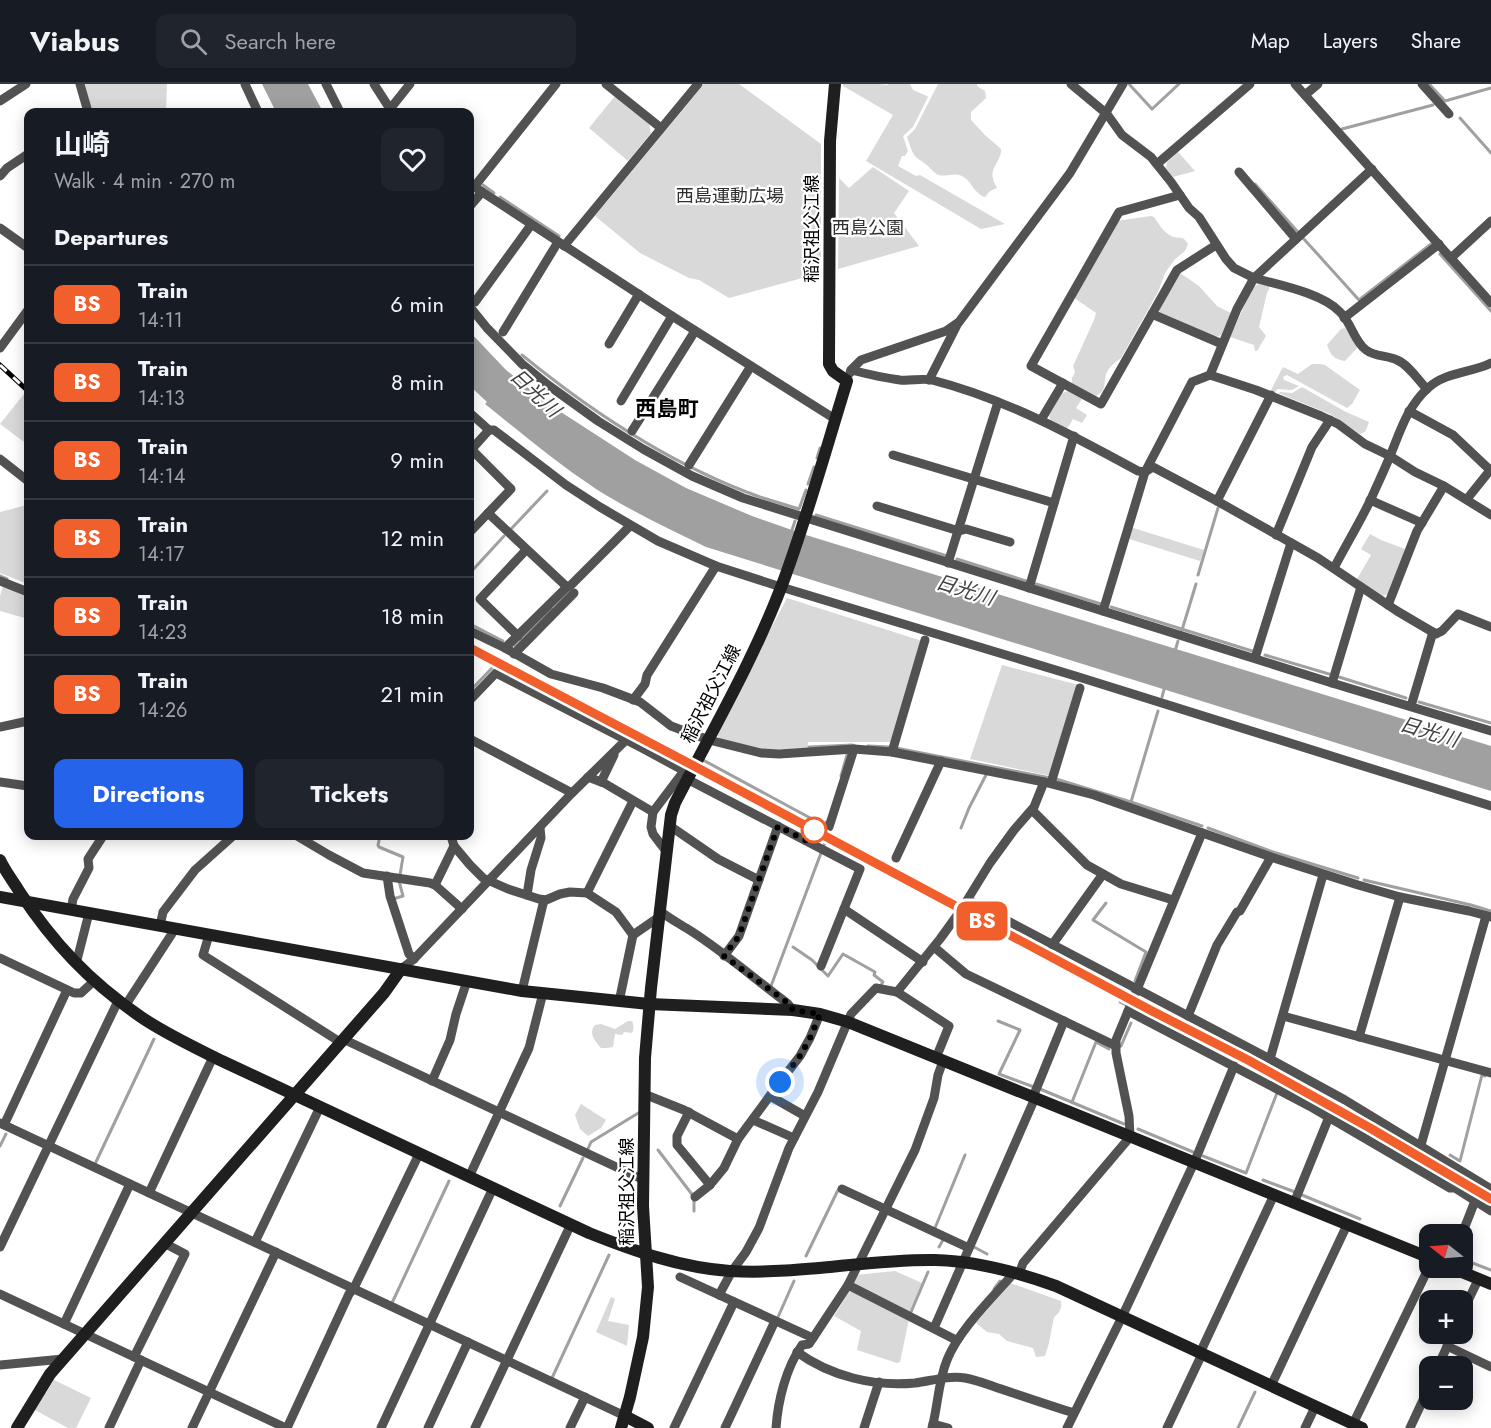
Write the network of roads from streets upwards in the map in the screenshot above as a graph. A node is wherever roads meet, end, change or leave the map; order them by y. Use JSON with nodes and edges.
{"nodes":[{"id":1,"x":26,"y":84,"type":"edge"},
{"id":2,"x":80,"y":84,"type":"edge"},
{"id":3,"x":245,"y":84,"type":"edge"},
{"id":4,"x":326,"y":84,"type":"edge"},
{"id":5,"x":374,"y":84,"type":"edge"},
{"id":6,"x":410,"y":84,"type":"edge"},
{"id":7,"x":556,"y":84,"type":"edge"},
{"id":8,"x":606,"y":84,"type":"edge"},
{"id":9,"x":698,"y":84,"type":"edge"},
{"id":10,"x":835,"y":84,"type":"edge"},
{"id":11,"x":1071,"y":84,"type":"edge"},
{"id":12,"x":1123,"y":84,"type":"edge"},
{"id":13,"x":1250,"y":84,"type":"edge"},
{"id":14,"x":1295,"y":84,"type":"edge"},
{"id":15,"x":1318,"y":84,"type":"edge"},
{"id":16,"x":1422,"y":84,"type":"edge"},
{"id":17,"x":1305,"y":95,"type":"junction"},
{"id":18,"x":0,"y":101,"type":"edge"},
{"id":19,"x":87,"y":108,"type":"edge"},
{"id":20,"x":256,"y":108,"type":"edge"},
{"id":21,"x":338,"y":108,"type":"edge"},
{"id":22,"x":389,"y":108,"type":"edge"},
{"id":23,"x":393,"y":108,"type":"edge"},
{"id":24,"x":1107,"y":114,"type":"junction"},
{"id":25,"x":1449,"y":114,"type":"dead end"},
{"id":26,"x":662,"y":129,"type":"junction"},
{"id":27,"x":24,"y":157,"type":"edge"},
{"id":28,"x":1156,"y":164,"type":"junction"},
{"id":29,"x":1372,"y":169,"type":"junction"},
{"id":30,"x":1239,"y":172,"type":"dead end"},
{"id":31,"x":0,"y":176,"type":"edge"},
{"id":32,"x":475,"y":187,"type":"edge"},
{"id":33,"x":1180,"y":195,"type":"junction"},
{"id":34,"x":1491,"y":221,"type":"edge"},
{"id":35,"x":531,"y":225,"type":"junction"},
{"id":36,"x":0,"y":228,"type":"edge"},
{"id":37,"x":1296,"y":239,"type":"junction"},
{"id":38,"x":561,"y":244,"type":"junction"},
{"id":39,"x":1439,"y":244,"type":"junction"},
{"id":40,"x":24,"y":245,"type":"edge"},
{"id":41,"x":1216,"y":245,"type":"junction"},
{"id":42,"x":1451,"y":258,"type":"junction"},
{"id":43,"x":1254,"y":278,"type":"junction"},
{"id":44,"x":639,"y":294,"type":"junction"},
{"id":45,"x":474,"y":301,"type":"edge"},
{"id":46,"x":1491,"y":303,"type":"edge"},
{"id":47,"x":474,"y":307,"type":"edge"},
{"id":48,"x":1152,"y":314,"type":"junction"},
{"id":49,"x":24,"y":315,"type":"edge"},
{"id":50,"x":672,"y":316,"type":"junction"},
{"id":51,"x":1344,"y":318,"type":"junction"},
{"id":52,"x":959,"y":322,"type":"junction"},
{"id":53,"x":695,"y":331,"type":"junction"},
{"id":54,"x":503,"y":332,"type":"dead end"},
{"id":55,"x":609,"y":344,"type":"dead end"},
{"id":56,"x":1222,"y":344,"type":"junction"},
{"id":57,"x":0,"y":348,"type":"edge"},
{"id":58,"x":1491,"y":363,"type":"edge"},
{"id":59,"x":751,"y":366,"type":"junction"},
{"id":60,"x":849,"y":375,"type":"junction"},
{"id":61,"x":1209,"y":375,"type":"junction"},
{"id":62,"x":929,"y":380,"type":"junction"},
{"id":63,"x":1063,"y":383,"type":"junction"},
{"id":64,"x":1427,"y":389,"type":"junction"},
{"id":65,"x":1271,"y":395,"type":"junction"},
{"id":66,"x":621,"y":401,"type":"dead end"},
{"id":67,"x":998,"y":402,"type":"junction"},
{"id":68,"x":1409,"y":411,"type":"junction"},
{"id":69,"x":474,"y":417,"type":"edge"},
{"id":70,"x":835,"y":419,"type":"junction"},
{"id":71,"x":1041,"y":420,"type":"junction"},
{"id":72,"x":1330,"y":420,"type":"junction"},
{"id":73,"x":489,"y":430,"type":"junction"},
{"id":74,"x":632,"y":431,"type":"dead end"},
{"id":75,"x":1074,"y":436,"type":"junction"},
{"id":76,"x":474,"y":446,"type":"edge"},
{"id":77,"x":474,"y":454,"type":"edge"},
{"id":78,"x":892,"y":455,"type":"dead end"},
{"id":79,"x":1390,"y":456,"type":"junction"},
{"id":80,"x":0,"y":459,"type":"edge"},
{"id":81,"x":689,"y":465,"type":"dead end"},
{"id":82,"x":1490,"y":470,"type":"edge"},
{"id":83,"x":1144,"y":472,"type":"junction"},
{"id":84,"x":24,"y":478,"type":"edge"},
{"id":85,"x":974,"y":480,"type":"junction"},
{"id":86,"x":1444,"y":486,"type":"junction"},
{"id":87,"x":1467,"y":499,"type":"junction"},
{"id":88,"x":1370,"y":500,"type":"junction"},
{"id":89,"x":1217,"y":501,"type":"junction"},
{"id":90,"x":1054,"y":503,"type":"junction"},
{"id":91,"x":877,"y":506,"type":"dead end"},
{"id":92,"x":488,"y":513,"type":"junction"},
{"id":93,"x":1491,"y":515,"type":"edge"},
{"id":94,"x":804,"y":519,"type":"junction"},
{"id":95,"x":1422,"y":523,"type":"junction"},
{"id":96,"x":630,"y":526,"type":"junction"},
{"id":97,"x":474,"y":528,"type":"edge"},
{"id":98,"x":959,"y":531,"type":"junction"},
{"id":99,"x":1276,"y":535,"type":"junction"},
{"id":100,"x":1010,"y":542,"type":"dead end"},
{"id":101,"x":1291,"y":543,"type":"junction"},
{"id":102,"x":526,"y":549,"type":"junction"},
{"id":103,"x":948,"y":563,"type":"junction"},
{"id":104,"x":716,"y":566,"type":"junction"},
{"id":105,"x":1334,"y":568,"type":"junction"},
{"id":106,"x":0,"y":581,"type":"edge"},
{"id":107,"x":781,"y":586,"type":"junction"},
{"id":108,"x":1361,"y":587,"type":"junction"},
{"id":109,"x":1029,"y":588,"type":"junction"},
{"id":110,"x":24,"y":590,"type":"edge"},
{"id":111,"x":570,"y":590,"type":"junction"},
{"id":112,"x":1388,"y":605,"type":"junction"},
{"id":113,"x":1103,"y":611,"type":"junction"},
{"id":114,"x":1491,"y":627,"type":"edge"},
{"id":115,"x":1433,"y":632,"type":"junction"},
{"id":116,"x":474,"y":633,"type":"edge"},
{"id":117,"x":518,"y":636,"type":"junction"},
{"id":118,"x":925,"y":640,"type":"dead end"},
{"id":119,"x":505,"y":648,"type":"junction"},
{"id":120,"x":514,"y":654,"type":"junction"},
{"id":121,"x":1255,"y":658,"type":"junction"},
{"id":122,"x":1332,"y":682,"type":"junction"},
{"id":123,"x":1080,"y":688,"type":"dead end"},
{"id":124,"x":474,"y":696,"type":"edge"},
{"id":125,"x":633,"y":700,"type":"junction"},
{"id":126,"x":1411,"y":706,"type":"junction"},
{"id":127,"x":24,"y":722,"type":"edge"},
{"id":128,"x":0,"y":727,"type":"edge"},
{"id":129,"x":1491,"y":731,"type":"edge"},
{"id":130,"x":626,"y":740,"type":"junction"},
{"id":131,"x":709,"y":740,"type":"junction"},
{"id":132,"x":474,"y":742,"type":"edge"},
{"id":133,"x":617,"y":748,"type":"junction"},
{"id":134,"x":854,"y":749,"type":"junction"},
{"id":135,"x":892,"y":752,"type":"junction"},
{"id":136,"x":941,"y":761,"type":"junction"},
{"id":137,"x":687,"y":775,"type":"junction"},
{"id":138,"x":588,"y":777,"type":"junction"},
{"id":139,"x":0,"y":782,"type":"edge"},
{"id":140,"x":601,"y":782,"type":"junction"},
{"id":141,"x":1048,"y":782,"type":"junction"},
{"id":142,"x":24,"y":785,"type":"edge"},
{"id":143,"x":572,"y":793,"type":"junction"},
{"id":144,"x":633,"y":801,"type":"junction"},
{"id":145,"x":1491,"y":806,"type":"edge"},
{"id":146,"x":1032,"y":810,"type":"junction"},
{"id":147,"x":652,"y":812,"type":"junction"},
{"id":148,"x":669,"y":826,"type":"junction"},
{"id":149,"x":778,"y":826,"type":"junction"},
{"id":150,"x":829,"y":827,"type":"dead end"},
{"id":151,"x":540,"y":828,"type":"junction"},
{"id":152,"x":1202,"y":832,"type":"junction"},
{"id":153,"x":100,"y":840,"type":"edge"},
{"id":154,"x":229,"y":840,"type":"edge"},
{"id":155,"x":304,"y":840,"type":"edge"},
{"id":156,"x":452,"y":840,"type":"edge"},
{"id":157,"x":454,"y":846,"type":"junction"},
{"id":158,"x":666,"y":851,"type":"junction"},
{"id":159,"x":1271,"y":857,"type":"junction"},
{"id":160,"x":896,"y":858,"type":"dead end"},
{"id":161,"x":0,"y":860,"type":"edge"},
{"id":162,"x":1103,"y":874,"type":"junction"},
{"id":163,"x":1323,"y":874,"type":"junction"},
{"id":164,"x":387,"y":876,"type":"junction"},
{"id":165,"x":489,"y":880,"type":"junction"},
{"id":166,"x":759,"y":880,"type":"junction"},
{"id":167,"x":435,"y":885,"type":"junction"},
{"id":168,"x":587,"y":893,"type":"junction"},
{"id":169,"x":527,"y":896,"type":"junction"},
{"id":170,"x":0,"y":897,"type":"edge"},
{"id":171,"x":1400,"y":897,"type":"junction"},
{"id":172,"x":544,"y":900,"type":"junction"},
{"id":173,"x":968,"y":900,"type":"junction"},
{"id":174,"x":1173,"y":900,"type":"junction"},
{"id":175,"x":26,"y":902,"type":"junction"},
{"id":176,"x":70,"y":909,"type":"junction"},
{"id":177,"x":462,"y":909,"type":"junction"},
{"id":178,"x":844,"y":909,"type":"junction"},
{"id":179,"x":89,"y":913,"type":"junction"},
{"id":180,"x":659,"y":914,"type":"junction"},
{"id":181,"x":1489,"y":917,"type":"edge"},
{"id":182,"x":160,"y":926,"type":"junction"},
{"id":183,"x":175,"y":929,"type":"junction"},
{"id":184,"x":210,"y":935,"type":"junction"},
{"id":185,"x":633,"y":935,"type":"junction"},
{"id":186,"x":1052,"y":945,"type":"junction"},
{"id":187,"x":934,"y":947,"type":"junction"},
{"id":188,"x":724,"y":956,"type":"junction"},
{"id":189,"x":0,"y":958,"type":"edge"},
{"id":190,"x":414,"y":959,"type":"junction"},
{"id":191,"x":923,"y":962,"type":"junction"},
{"id":192,"x":76,"y":964,"type":"junction"},
{"id":193,"x":821,"y":966,"type":"dead end"},
{"id":194,"x":401,"y":969,"type":"junction"},
{"id":195,"x":94,"y":981,"type":"junction"},
{"id":196,"x":467,"y":981,"type":"junction"},
{"id":197,"x":1138,"y":989,"type":"junction"},
{"id":198,"x":67,"y":990,"type":"junction"},
{"id":199,"x":522,"y":991,"type":"junction"},
{"id":200,"x":897,"y":992,"type":"junction"},
{"id":201,"x":543,"y":993,"type":"junction"},
{"id":202,"x":619,"y":1002,"type":"junction"},
{"id":203,"x":122,"y":1003,"type":"junction"},
{"id":204,"x":649,"y":1004,"type":"junction"},
{"id":205,"x":793,"y":1010,"type":"junction"},
{"id":206,"x":1128,"y":1011,"type":"junction"},
{"id":207,"x":820,"y":1014,"type":"junction"},
{"id":208,"x":1188,"y":1016,"type":"junction"},
{"id":209,"x":1283,"y":1016,"type":"junction"},
{"id":210,"x":1064,"y":1021,"type":"junction"},
{"id":211,"x":848,"y":1022,"type":"junction"},
{"id":212,"x":1359,"y":1037,"type":"junction"},
{"id":213,"x":342,"y":1041,"type":"junction"},
{"id":214,"x":1116,"y":1046,"type":"junction"},
{"id":215,"x":213,"y":1057,"type":"junction"},
{"id":216,"x":940,"y":1059,"type":"junction"},
{"id":217,"x":1270,"y":1059,"type":"junction"},
{"id":218,"x":1445,"y":1060,"type":"junction"},
{"id":219,"x":1234,"y":1066,"type":"junction"},
{"id":220,"x":1491,"y":1073,"type":"edge"},
{"id":221,"x":432,"y":1081,"type":"junction"},
{"id":222,"x":644,"y":1094,"type":"junction"},
{"id":223,"x":294,"y":1095,"type":"junction"},
{"id":224,"x":770,"y":1096,"type":"junction"},
{"id":225,"x":1034,"y":1098,"type":"junction"},
{"id":226,"x":320,"y":1107,"type":"junction"},
{"id":227,"x":499,"y":1112,"type":"junction"},
{"id":228,"x":689,"y":1112,"type":"junction"},
{"id":229,"x":805,"y":1116,"type":"junction"},
{"id":230,"x":1329,"y":1118,"type":"junction"},
{"id":231,"x":753,"y":1120,"type":"junction"},
{"id":232,"x":2,"y":1124,"type":"edge"},
{"id":233,"x":1130,"y":1137,"type":"junction"},
{"id":234,"x":794,"y":1138,"type":"junction"},
{"id":235,"x":738,"y":1139,"type":"junction"},
{"id":236,"x":1421,"y":1145,"type":"junction"},
{"id":237,"x":48,"y":1146,"type":"junction"},
{"id":238,"x":419,"y":1154,"type":"junction"},
{"id":239,"x":1194,"y":1163,"type":"junction"},
{"id":240,"x":469,"y":1177,"type":"junction"},
{"id":241,"x":644,"y":1180,"type":"junction"},
{"id":242,"x":130,"y":1184,"type":"junction"},
{"id":243,"x":710,"y":1185,"type":"junction"},
{"id":244,"x":493,"y":1188,"type":"junction"},
{"id":245,"x":842,"y":1189,"type":"dead end"},
{"id":246,"x":1491,"y":1189,"type":"edge"},
{"id":247,"x":149,"y":1193,"type":"junction"},
{"id":248,"x":1274,"y":1195,"type":"junction"},
{"id":249,"x":695,"y":1197,"type":"dead end"},
{"id":250,"x":1475,"y":1201,"type":"junction"},
{"id":251,"x":1294,"y":1203,"type":"junction"},
{"id":252,"x":885,"y":1209,"type":"junction"},
{"id":253,"x":1491,"y":1211,"type":"edge"},
{"id":254,"x":191,"y":1212,"type":"junction"},
{"id":255,"x":571,"y":1224,"type":"junction"},
{"id":256,"x":1466,"y":1224,"type":"edge"},
{"id":257,"x":1347,"y":1225,"type":"junction"},
{"id":258,"x":255,"y":1242,"type":"junction"},
{"id":259,"x":164,"y":1243,"type":"junction"},
{"id":260,"x":0,"y":1247,"type":"edge"},
{"id":261,"x":969,"y":1248,"type":"junction"},
{"id":262,"x":276,"y":1252,"type":"junction"},
{"id":263,"x":645,"y":1254,"type":"junction"},
{"id":264,"x":1419,"y":1254,"type":"edge"},
{"id":265,"x":963,"y":1262,"type":"junction"},
{"id":266,"x":858,"y":1264,"type":"junction"},
{"id":267,"x":732,"y":1271,"type":"junction"},
{"id":268,"x":1016,"y":1273,"type":"junction"},
{"id":269,"x":1473,"y":1276,"type":"edge"},
{"id":270,"x":680,"y":1277,"type":"dead end"},
{"id":271,"x":1424,"y":1278,"type":"edge"},
{"id":272,"x":1479,"y":1278,"type":"junction"},
{"id":273,"x":1491,"y":1284,"type":"edge"},
{"id":274,"x":848,"y":1286,"type":"junction"},
{"id":275,"x":354,"y":1288,"type":"junction"},
{"id":276,"x":1473,"y":1291,"type":"edge"},
{"id":277,"x":0,"y":1294,"type":"edge"},
{"id":278,"x":719,"y":1295,"type":"junction"},
{"id":279,"x":734,"y":1302,"type":"junction"},
{"id":280,"x":1122,"y":1317,"type":"junction"},
{"id":281,"x":775,"y":1321,"type":"junction"},
{"id":282,"x":64,"y":1324,"type":"junction"},
{"id":283,"x":430,"y":1324,"type":"junction"},
{"id":284,"x":934,"y":1328,"type":"junction"},
{"id":285,"x":84,"y":1334,"type":"junction"},
{"id":286,"x":813,"y":1338,"type":"junction"},
{"id":287,"x":956,"y":1340,"type":"junction"},
{"id":288,"x":468,"y":1342,"type":"junction"},
{"id":289,"x":1448,"y":1346,"type":"joint"},
{"id":290,"x":797,"y":1352,"type":"junction"},
{"id":291,"x":1201,"y":1354,"type":"junction"},
{"id":292,"x":1443,"y":1356,"type":"edge"},
{"id":293,"x":63,"y":1359,"type":"junction"},
{"id":294,"x":137,"y":1359,"type":"junction"},
{"id":295,"x":507,"y":1360,"type":"junction"},
{"id":296,"x":0,"y":1365,"type":"edge"},
{"id":297,"x":1491,"y":1367,"type":"edge"},
{"id":298,"x":941,"y":1378,"type":"junction"},
{"id":299,"x":879,"y":1382,"type":"junction"},
{"id":300,"x":1271,"y":1386,"type":"junction"},
{"id":301,"x":210,"y":1392,"type":"junction"},
{"id":302,"x":585,"y":1397,"type":"junction"},
{"id":303,"x":1315,"y":1407,"type":"junction"},
{"id":304,"x":1419,"y":1409,"type":"edge"},
{"id":305,"x":1074,"y":1413,"type":"junction"},
{"id":306,"x":623,"y":1422,"type":"edge"},
{"id":307,"x":933,"y":1426,"type":"edge"},
{"id":308,"x":1358,"y":1426,"type":"edge"},
{"id":309,"x":17,"y":1428,"type":"edge"},
{"id":310,"x":109,"y":1428,"type":"edge"},
{"id":311,"x":192,"y":1428,"type":"edge"},
{"id":312,"x":286,"y":1428,"type":"edge"},
{"id":313,"x":381,"y":1428,"type":"edge"},
{"id":314,"x":428,"y":1428,"type":"edge"},
{"id":315,"x":475,"y":1428,"type":"edge"},
{"id":316,"x":570,"y":1428,"type":"edge"},
{"id":317,"x":648,"y":1428,"type":"edge"},
{"id":318,"x":674,"y":1428,"type":"edge"},
{"id":319,"x":725,"y":1428,"type":"edge"},
{"id":320,"x":776,"y":1428,"type":"edge"},
{"id":321,"x":864,"y":1428,"type":"edge"},
{"id":322,"x":948,"y":1428,"type":"edge"},
{"id":323,"x":1067,"y":1428,"type":"edge"},
{"id":324,"x":1167,"y":1428,"type":"edge"},
{"id":325,"x":1305,"y":1428,"type":"edge"},
{"id":326,"x":1410,"y":1428,"type":"edge"}],
"edges":[{"from":1,"to":18,"type":"street"},
{"from":2,"to":19,"type":"street"},
{"from":3,"to":20,"type":"street"},
{"from":4,"to":21,"type":"street"},
{"from":5,"to":22,"type":"street"},
{"from":6,"to":23,"type":"street"},
{"from":7,"to":32,"type":"street"},
{"from":8,"to":26,"type":"street"},
{"from":9,"to":26,"type":"street"},
{"from":10,"to":60,"type":"street","name":"稲沢祖父江線"},
{"from":11,"to":24,"type":"street"},
{"from":12,"to":24,"type":"street"},
{"from":13,"to":28,"type":"street"},
{"from":14,"to":17,"type":"street"},
{"from":15,"to":17,"type":"street"},
{"from":16,"to":25,"type":"street"},
{"from":17,"to":29,"type":"street"},
{"from":24,"to":28,"type":"street"},
{"from":24,"to":52,"type":"street"},
{"from":26,"to":38,"type":"street"},
{"from":27,"to":31,"type":"street"},
{"from":28,"to":33,"type":"street"},
{"from":29,"to":37,"type":"street"},
{"from":29,"to":39,"type":"street"},
{"from":30,"to":37,"type":"street"},
{"from":32,"to":35,"type":"street"},
{"from":33,"to":41,"type":"street"},
{"from":33,"to":63,"type":"street"},
{"from":34,"to":42,"type":"street"},
{"from":35,"to":38,"type":"street"},
{"from":35,"to":45,"type":"street"},
{"from":36,"to":40,"type":"street"},
{"from":37,"to":43,"type":"street"},
{"from":38,"to":44,"type":"street"},
{"from":38,"to":54,"type":"street"},
{"from":39,"to":42,"type":"street"},
{"from":39,"to":51,"type":"street"},
{"from":41,"to":43,"type":"street"},
{"from":41,"to":48,"type":"street"},
{"from":42,"to":46,"type":"street"},
{"from":43,"to":51,"type":"street"},
{"from":43,"to":56,"type":"street"},
{"from":44,"to":50,"type":"street"},
{"from":44,"to":55,"type":"street"},
{"from":47,"to":94,"type":"street"},
{"from":48,"to":56,"type":"street"},
{"from":48,"to":63,"type":"street"},
{"from":49,"to":57,"type":"street"},
{"from":50,"to":53,"type":"street"},
{"from":50,"to":66,"type":"street"},
{"from":51,"to":64,"type":"street"},
{"from":52,"to":60,"type":"street"},
{"from":52,"to":62,"type":"street"},
{"from":53,"to":59,"type":"street"},
{"from":53,"to":74,"type":"street"},
{"from":56,"to":61,"type":"street"},
{"from":58,"to":64,"type":"street"},
{"from":59,"to":70,"type":"street"},
{"from":59,"to":81,"type":"street"},
{"from":60,"to":62,"type":"street"},
{"from":60,"to":70,"type":"street","name":"稲沢祖父江線"},
{"from":61,"to":65,"type":"street"},
{"from":61,"to":83,"type":"street"},
{"from":62,"to":67,"type":"street"},
{"from":63,"to":71,"type":"street"},
{"from":64,"to":68,"type":"street"},
{"from":65,"to":72,"type":"street"},
{"from":65,"to":89,"type":"street"},
{"from":67,"to":71,"type":"street"},
{"from":67,"to":85,"type":"street"},
{"from":68,"to":79,"type":"street"},
{"from":68,"to":82,"type":"street"},
{"from":69,"to":73,"type":"street"},
{"from":70,"to":94,"type":"street","name":"稲沢祖父江線"},
{"from":71,"to":75,"type":"street"},
{"from":72,"to":79,"type":"street"},
{"from":72,"to":99,"type":"street"},
{"from":73,"to":76,"type":"street"},
{"from":73,"to":96,"type":"street"},
{"from":75,"to":83,"type":"street"},
{"from":75,"to":90,"type":"street"},
{"from":77,"to":92,"type":"street"},
{"from":78,"to":85,"type":"street"},
{"from":79,"to":86,"type":"street"},
{"from":79,"to":88,"type":"street"},
{"from":80,"to":84,"type":"street"},
{"from":82,"to":87,"type":"street"},
{"from":83,"to":89,"type":"street"},
{"from":83,"to":113,"type":"street"},
{"from":85,"to":90,"type":"street"},
{"from":85,"to":98,"type":"street"},
{"from":86,"to":87,"type":"street"},
{"from":86,"to":95,"type":"street"},
{"from":87,"to":93,"type":"street"},
{"from":88,"to":95,"type":"street"},
{"from":88,"to":105,"type":"street"},
{"from":89,"to":99,"type":"street"},
{"from":90,"to":109,"type":"street"},
{"from":91,"to":98,"type":"street"},
{"from":92,"to":97,"type":"street"},
{"from":92,"to":102,"type":"street"},
{"from":94,"to":103,"type":"street"},
{"from":94,"to":107,"type":"street","name":"稲沢祖父江線"},
{"from":95,"to":112,"type":"street"},
{"from":96,"to":104,"type":"street"},
{"from":96,"to":111,"type":"street"},
{"from":98,"to":100,"type":"street"},
{"from":98,"to":103,"type":"street"},
{"from":99,"to":101,"type":"street"},
{"from":101,"to":105,"type":"street"},
{"from":101,"to":121,"type":"street"},
{"from":102,"to":111,"type":"street"},
{"from":102,"to":117,"type":"street"},
{"from":103,"to":109,"type":"street"},
{"from":104,"to":107,"type":"street"},
{"from":104,"to":125,"type":"street"},
{"from":105,"to":108,"type":"street"},
{"from":106,"to":110,"type":"street"},
{"from":107,"to":131,"type":"street","name":"稲沢祖父江線"},
{"from":107,"to":145,"type":"street"},
{"from":108,"to":112,"type":"street"},
{"from":108,"to":122,"type":"street"},
{"from":109,"to":113,"type":"street"},
{"from":111,"to":117,"type":"street"},
{"from":111,"to":120,"type":"street"},
{"from":112,"to":115,"type":"street"},
{"from":113,"to":121,"type":"street"},
{"from":114,"to":115,"type":"street"},
{"from":115,"to":126,"type":"street"},
{"from":116,"to":119,"type":"street"},
{"from":117,"to":119,"type":"street"},
{"from":118,"to":135,"type":"street"},
{"from":119,"to":120,"type":"street"},
{"from":120,"to":125,"type":"street"},
{"from":121,"to":122,"type":"street"},
{"from":122,"to":126,"type":"street"},
{"from":123,"to":141,"type":"street"},
{"from":124,"to":130,"type":"street"},
{"from":125,"to":131,"type":"street"},
{"from":126,"to":129,"type":"street"},
{"from":127,"to":128,"type":"street"},
{"from":130,"to":133,"type":"street"},
{"from":130,"to":137,"type":"street"},
{"from":131,"to":134,"type":"street"},
{"from":131,"to":137,"type":"street","name":"稲沢祖父江線"},
{"from":132,"to":143,"type":"street"},
{"from":133,"to":138,"type":"street"},
{"from":133,"to":140,"type":"street"},
{"from":134,"to":135,"type":"street"},
{"from":134,"to":150,"type":"street"},
{"from":135,"to":136,"type":"street"},
{"from":136,"to":141,"type":"street"},
{"from":136,"to":160,"type":"street"},
{"from":137,"to":147,"type":"street"},
{"from":137,"to":148,"type":"street","name":"稲沢祖父江線"},
{"from":137,"to":149,"type":"street"},
{"from":138,"to":140,"type":"street"},
{"from":138,"to":143,"type":"street"},
{"from":139,"to":142,"type":"street"},
{"from":140,"to":144,"type":"street"},
{"from":141,"to":146,"type":"street"},
{"from":141,"to":152,"type":"street"},
{"from":143,"to":151,"type":"street"},
{"from":144,"to":147,"type":"street"},
{"from":144,"to":168,"type":"street"},
{"from":146,"to":162,"type":"street"},
{"from":146,"to":173,"type":"street"},
{"from":147,"to":158,"type":"street"},
{"from":148,"to":158,"type":"street","name":"稲沢祖父江線"},
{"from":148,"to":166,"type":"street"},
{"from":149,"to":166,"type":"street"},
{"from":149,"to":178,"type":"street"},
{"from":151,"to":165,"type":"street"},
{"from":151,"to":169,"type":"street"},
{"from":152,"to":159,"type":"street"},
{"from":152,"to":174,"type":"street"},
{"from":153,"to":176,"type":"street"},
{"from":154,"to":182,"type":"street"},
{"from":155,"to":164,"type":"street"},
{"from":156,"to":157,"type":"street"},
{"from":157,"to":165,"type":"street"},
{"from":157,"to":167,"type":"street"},
{"from":158,"to":180,"type":"street","name":"稲沢祖父江線"},
{"from":159,"to":163,"type":"street"},
{"from":159,"to":208,"type":"street"},
{"from":161,"to":175,"type":"street"},
{"from":162,"to":174,"type":"street"},
{"from":162,"to":186,"type":"street"},
{"from":163,"to":171,"type":"street"},
{"from":163,"to":209,"type":"street"},
{"from":164,"to":167,"type":"street"},
{"from":164,"to":190,"type":"street"},
{"from":165,"to":169,"type":"street"},
{"from":165,"to":177,"type":"street"},
{"from":166,"to":188,"type":"street"},
{"from":167,"to":177,"type":"street"},
{"from":168,"to":172,"type":"street"},
{"from":168,"to":185,"type":"street"},
{"from":169,"to":172,"type":"street"},
{"from":170,"to":175,"type":"street"},
{"from":171,"to":181,"type":"street"},
{"from":171,"to":212,"type":"street"},
{"from":172,"to":199,"type":"street"},
{"from":173,"to":186,"type":"street"},
{"from":173,"to":187,"type":"street"},
{"from":174,"to":197,"type":"street"},
{"from":175,"to":176,"type":"street"},
{"from":175,"to":192,"type":"street"},
{"from":176,"to":179,"type":"street"},
{"from":177,"to":190,"type":"street"},
{"from":178,"to":191,"type":"street"},
{"from":178,"to":193,"type":"street"},
{"from":179,"to":182,"type":"street"},
{"from":179,"to":192,"type":"street"},
{"from":180,"to":185,"type":"street"},
{"from":180,"to":188,"type":"street"},
{"from":180,"to":204,"type":"street","name":"稲沢祖父江線"},
{"from":181,"to":218,"type":"street"},
{"from":182,"to":183,"type":"street"},
{"from":183,"to":184,"type":"street"},
{"from":183,"to":203,"type":"street"},
{"from":184,"to":194,"type":"street"},
{"from":184,"to":213,"type":"street"},
{"from":185,"to":202,"type":"street"},
{"from":186,"to":197,"type":"street"},
{"from":187,"to":191,"type":"street"},
{"from":187,"to":210,"type":"street"},
{"from":188,"to":205,"type":"street"},
{"from":189,"to":198,"type":"street"},
{"from":190,"to":194,"type":"street"},
{"from":191,"to":200,"type":"street"},
{"from":192,"to":195,"type":"street"},
{"from":194,"to":196,"type":"street"},
{"from":194,"to":213,"type":"street"},
{"from":195,"to":198,"type":"street"},
{"from":195,"to":203,"type":"street"},
{"from":196,"to":199,"type":"street"},
{"from":196,"to":221,"type":"street"},
{"from":197,"to":206,"type":"street"},
{"from":197,"to":208,"type":"street"},
{"from":198,"to":232,"type":"street"},
{"from":199,"to":201,"type":"street"},
{"from":200,"to":211,"type":"street"},
{"from":200,"to":216,"type":"street"},
{"from":201,"to":202,"type":"street"},
{"from":201,"to":227,"type":"street"},
{"from":202,"to":204,"type":"street"},
{"from":203,"to":215,"type":"street"},
{"from":203,"to":237,"type":"street"},
{"from":204,"to":205,"type":"street"},
{"from":204,"to":222,"type":"street","name":"稲沢祖父江線"},
{"from":205,"to":207,"type":"street"},
{"from":206,"to":214,"type":"street"},
{"from":206,"to":219,"type":"street"},
{"from":207,"to":211,"type":"street"},
{"from":207,"to":224,"type":"street"},
{"from":208,"to":217,"type":"street"},
{"from":209,"to":212,"type":"street"},
{"from":209,"to":217,"type":"street"},
{"from":210,"to":214,"type":"street"},
{"from":210,"to":225,"type":"street"},
{"from":211,"to":216,"type":"street"},
{"from":211,"to":229,"type":"street"},
{"from":212,"to":218,"type":"street"},
{"from":213,"to":221,"type":"street"},
{"from":213,"to":223,"type":"street"},
{"from":214,"to":233,"type":"street"},
{"from":215,"to":223,"type":"street"},
{"from":215,"to":247,"type":"street"},
{"from":216,"to":225,"type":"street"},
{"from":216,"to":252,"type":"street"},
{"from":217,"to":236,"type":"street"},
{"from":218,"to":220,"type":"street"},
{"from":218,"to":236,"type":"street"},
{"from":219,"to":230,"type":"street"},
{"from":219,"to":239,"type":"street"},
{"from":221,"to":227,"type":"street"},
{"from":222,"to":228,"type":"street"},
{"from":222,"to":241,"type":"street","name":"稲沢祖父江線"},
{"from":223,"to":226,"type":"street"},
{"from":223,"to":254,"type":"street"},
{"from":224,"to":229,"type":"street"},
{"from":224,"to":231,"type":"street"},
{"from":225,"to":233,"type":"street"},
{"from":225,"to":261,"type":"street"},
{"from":226,"to":238,"type":"street"},
{"from":226,"to":258,"type":"street"},
{"from":227,"to":240,"type":"street"},
{"from":227,"to":241,"type":"street"},
{"from":228,"to":235,"type":"street"},
{"from":228,"to":243,"type":"street"},
{"from":229,"to":234,"type":"street"},
{"from":230,"to":250,"type":"street"},
{"from":230,"to":251,"type":"street"},
{"from":231,"to":234,"type":"street"},
{"from":231,"to":235,"type":"street"},
{"from":232,"to":237,"type":"street"},
{"from":233,"to":239,"type":"street"},
{"from":233,"to":268,"type":"street"},
{"from":234,"to":267,"type":"street"},
{"from":235,"to":243,"type":"street"},
{"from":236,"to":246,"type":"street"},
{"from":237,"to":242,"type":"street"},
{"from":237,"to":260,"type":"street"},
{"from":238,"to":240,"type":"street"},
{"from":238,"to":275,"type":"street"},
{"from":239,"to":248,"type":"street"},
{"from":239,"to":280,"type":"street"},
{"from":240,"to":244,"type":"street"},
{"from":241,"to":263,"type":"street","name":"稲沢祖父江線"},
{"from":242,"to":247,"type":"street"},
{"from":242,"to":282,"type":"street"},
{"from":243,"to":249,"type":"street"},
{"from":244,"to":255,"type":"street"},
{"from":244,"to":283,"type":"street"},
{"from":245,"to":252,"type":"street"},
{"from":247,"to":254,"type":"street"},
{"from":248,"to":251,"type":"street"},
{"from":248,"to":291,"type":"street"},
{"from":250,"to":253,"type":"street"},
{"from":250,"to":256,"type":"street"},
{"from":251,"to":257,"type":"street"},
{"from":252,"to":261,"type":"street"},
{"from":252,"to":266,"type":"street"},
{"from":254,"to":258,"type":"street"},
{"from":254,"to":259,"type":"street"},
{"from":255,"to":263,"type":"street"},
{"from":255,"to":295,"type":"street"},
{"from":257,"to":264,"type":"street"},
{"from":257,"to":300,"type":"street"},
{"from":258,"to":262,"type":"street"},
{"from":259,"to":285,"type":"street"},
{"from":259,"to":294,"type":"street"},
{"from":261,"to":265,"type":"street"},
{"from":262,"to":275,"type":"street"},
{"from":262,"to":301,"type":"street"},
{"from":263,"to":267,"type":"street"},
{"from":263,"to":306,"type":"street","name":"稲沢祖父江線"},
{"from":265,"to":266,"type":"street"},
{"from":265,"to":268,"type":"street"},
{"from":265,"to":284,"type":"street"},
{"from":266,"to":267,"type":"street"},
{"from":266,"to":274,"type":"street"},
{"from":267,"to":278,"type":"street"},
{"from":268,"to":280,"type":"street"},
{"from":268,"to":287,"type":"street"},
{"from":269,"to":272,"type":"street"},
{"from":270,"to":278,"type":"street"},
{"from":271,"to":308,"type":"street"},
{"from":272,"to":273,"type":"street"},
{"from":272,"to":276,"type":"street"},
{"from":274,"to":284,"type":"street"},
{"from":274,"to":286,"type":"street"},
{"from":275,"to":283,"type":"street"},
{"from":275,"to":312,"type":"street"},
{"from":277,"to":282,"type":"street"},
{"from":278,"to":279,"type":"street"},
{"from":279,"to":281,"type":"street"},
{"from":279,"to":318,"type":"street"},
{"from":280,"to":291,"type":"street"},
{"from":280,"to":305,"type":"street"},
{"from":281,"to":286,"type":"street"},
{"from":281,"to":319,"type":"street"},
{"from":282,"to":285,"type":"street"},
{"from":283,"to":288,"type":"street"},
{"from":283,"to":313,"type":"street"},
{"from":284,"to":287,"type":"street"},
{"from":285,"to":293,"type":"street"},
{"from":285,"to":294,"type":"street"},
{"from":286,"to":290,"type":"street"},
{"from":287,"to":298,"type":"street"},
{"from":288,"to":295,"type":"street"},
{"from":288,"to":314,"type":"street"},
{"from":289,"to":292,"type":"street"},
{"from":289,"to":297,"type":"street"},
{"from":290,"to":299,"type":"street"},
{"from":290,"to":320,"type":"street"},
{"from":291,"to":300,"type":"street"},
{"from":291,"to":324,"type":"street"},
{"from":293,"to":296,"type":"street"},
{"from":293,"to":309,"type":"street"},
{"from":294,"to":301,"type":"street"},
{"from":294,"to":310,"type":"street"},
{"from":295,"to":302,"type":"street"},
{"from":295,"to":315,"type":"street"},
{"from":298,"to":299,"type":"street"},
{"from":298,"to":305,"type":"street"},
{"from":298,"to":307,"type":"street"},
{"from":299,"to":321,"type":"street"},
{"from":300,"to":303,"type":"street"},
{"from":301,"to":311,"type":"street"},
{"from":301,"to":312,"type":"street"},
{"from":302,"to":306,"type":"street"},
{"from":302,"to":316,"type":"street"},
{"from":303,"to":308,"type":"street"},
{"from":303,"to":325,"type":"street"},
{"from":304,"to":326,"type":"street"},
{"from":305,"to":323,"type":"street"},
{"from":306,"to":317,"type":"street"},
{"from":307,"to":322,"type":"street"}]}
